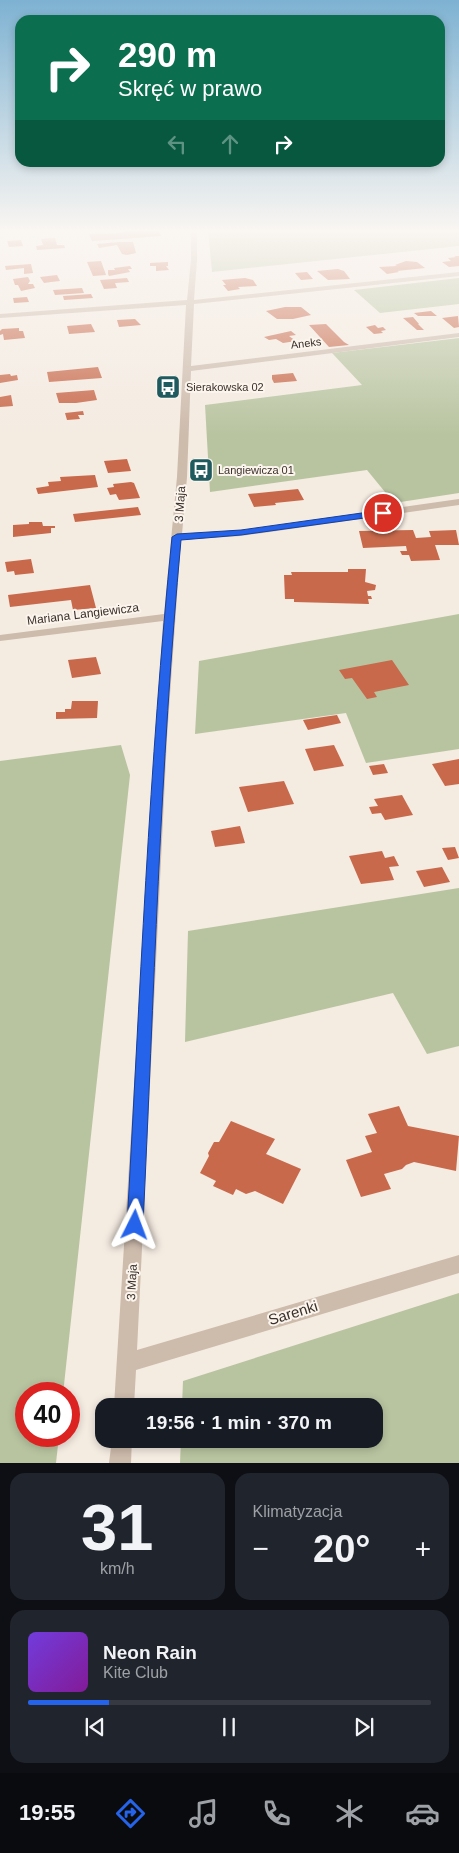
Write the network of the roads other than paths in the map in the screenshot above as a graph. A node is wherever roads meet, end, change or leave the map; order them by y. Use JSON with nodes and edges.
{"nodes":[{"id":1,"x":190,"y":298,"type":"edge"},
{"id":2,"x":226,"y":298,"type":"edge"},
{"id":3,"x":190,"y":302,"type":"junction"},
{"id":4,"x":0,"y":316,"type":"edge"},
{"id":5,"x":459,"y":335,"type":"edge"},
{"id":6,"x":186,"y":369,"type":"junction"},
{"id":7,"x":459,"y":502,"type":"edge"},
{"id":8,"x":177,"y":537,"type":"junction"},
{"id":9,"x":169,"y":617,"type":"junction"},
{"id":10,"x":0,"y":638,"type":"edge"},
{"id":11,"x":459,"y":1264,"type":"edge"},
{"id":12,"x":127,"y":1362,"type":"junction"},
{"id":13,"x":125,"y":1398,"type":"edge"},
{"id":14,"x":121,"y":1448,"type":"edge"},
{"id":15,"x":120,"y":1463,"type":"edge"}],
"edges":[{"from":1,"to":3,"type":"street","name":"3 Maja"},
{"from":2,"to":3,"type":"street"},
{"from":3,"to":4,"type":"street"},
{"from":3,"to":6,"type":"street","name":"3 Maja"},
{"from":5,"to":6,"type":"street","name":"Aneks"},
{"from":6,"to":8,"type":"street","name":"3 Maja"},
{"from":7,"to":8,"type":"street"},
{"from":8,"to":9,"type":"street","name":"3 Maja"},
{"from":9,"to":10,"type":"street","name":"Mariana Langiewicza"},
{"from":9,"to":12,"type":"street","name":"3 Maja"},
{"from":11,"to":12,"type":"street","name":"Sarenki"},
{"from":12,"to":13,"type":"street","name":"3 Maja"},
{"from":14,"to":15,"type":"street"}]}
